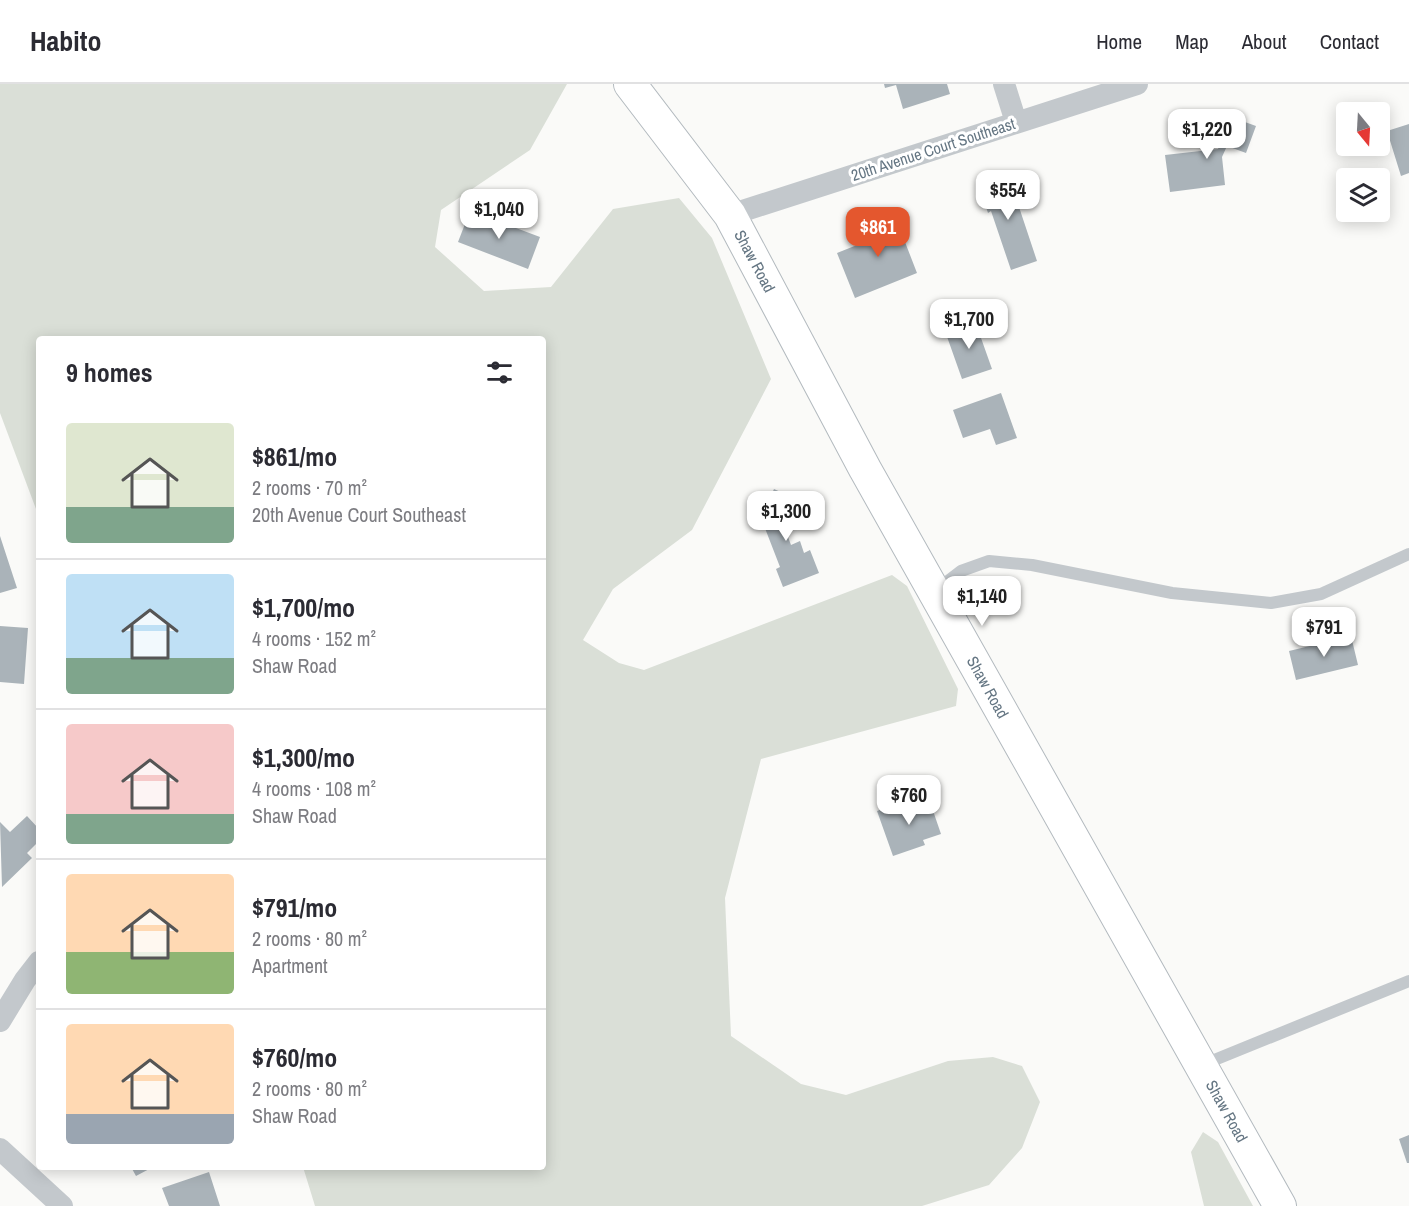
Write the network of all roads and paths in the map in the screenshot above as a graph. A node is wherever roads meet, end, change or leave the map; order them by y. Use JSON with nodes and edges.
{"nodes":[{"id":1,"x":630,"y":84,"type":"edge"},
{"id":2,"x":1004,"y":84,"type":"edge"},
{"id":3,"x":1137,"y":84,"type":"edge"},
{"id":4,"x":1016,"y":122,"type":"junction"},
{"id":5,"x":730,"y":215,"type":"junction"},
{"id":6,"x":1409,"y":554,"type":"edge"},
{"id":7,"x":934,"y":591,"type":"junction"},
{"id":8,"x":36,"y":966,"type":"edge"},
{"id":9,"x":1409,"y":981,"type":"edge"},
{"id":10,"x":0,"y":1021,"type":"edge"},
{"id":11,"x":1201,"y":1066,"type":"junction"},
{"id":12,"x":0,"y":1149,"type":"edge"},
{"id":13,"x":63,"y":1206,"type":"edge"},
{"id":14,"x":1280,"y":1206,"type":"edge"}],
"edges":[{"from":1,"to":5,"type":"main road","name":"Shaw Road"},
{"from":2,"to":4,"type":"street"},
{"from":3,"to":4,"type":"street","name":"20th Avenue Court Southeast"},
{"from":4,"to":5,"type":"street","name":"20th Avenue Court Southeast"},
{"from":5,"to":7,"type":"main road","name":"Shaw Road"},
{"from":6,"to":7,"type":"lane"},
{"from":7,"to":11,"type":"main road","name":"Shaw Road"},
{"from":8,"to":10,"type":"street"},
{"from":9,"to":11,"type":"lane"},
{"from":11,"to":14,"type":"main road","name":"Shaw Road"},
{"from":12,"to":13,"type":"street"}]}
